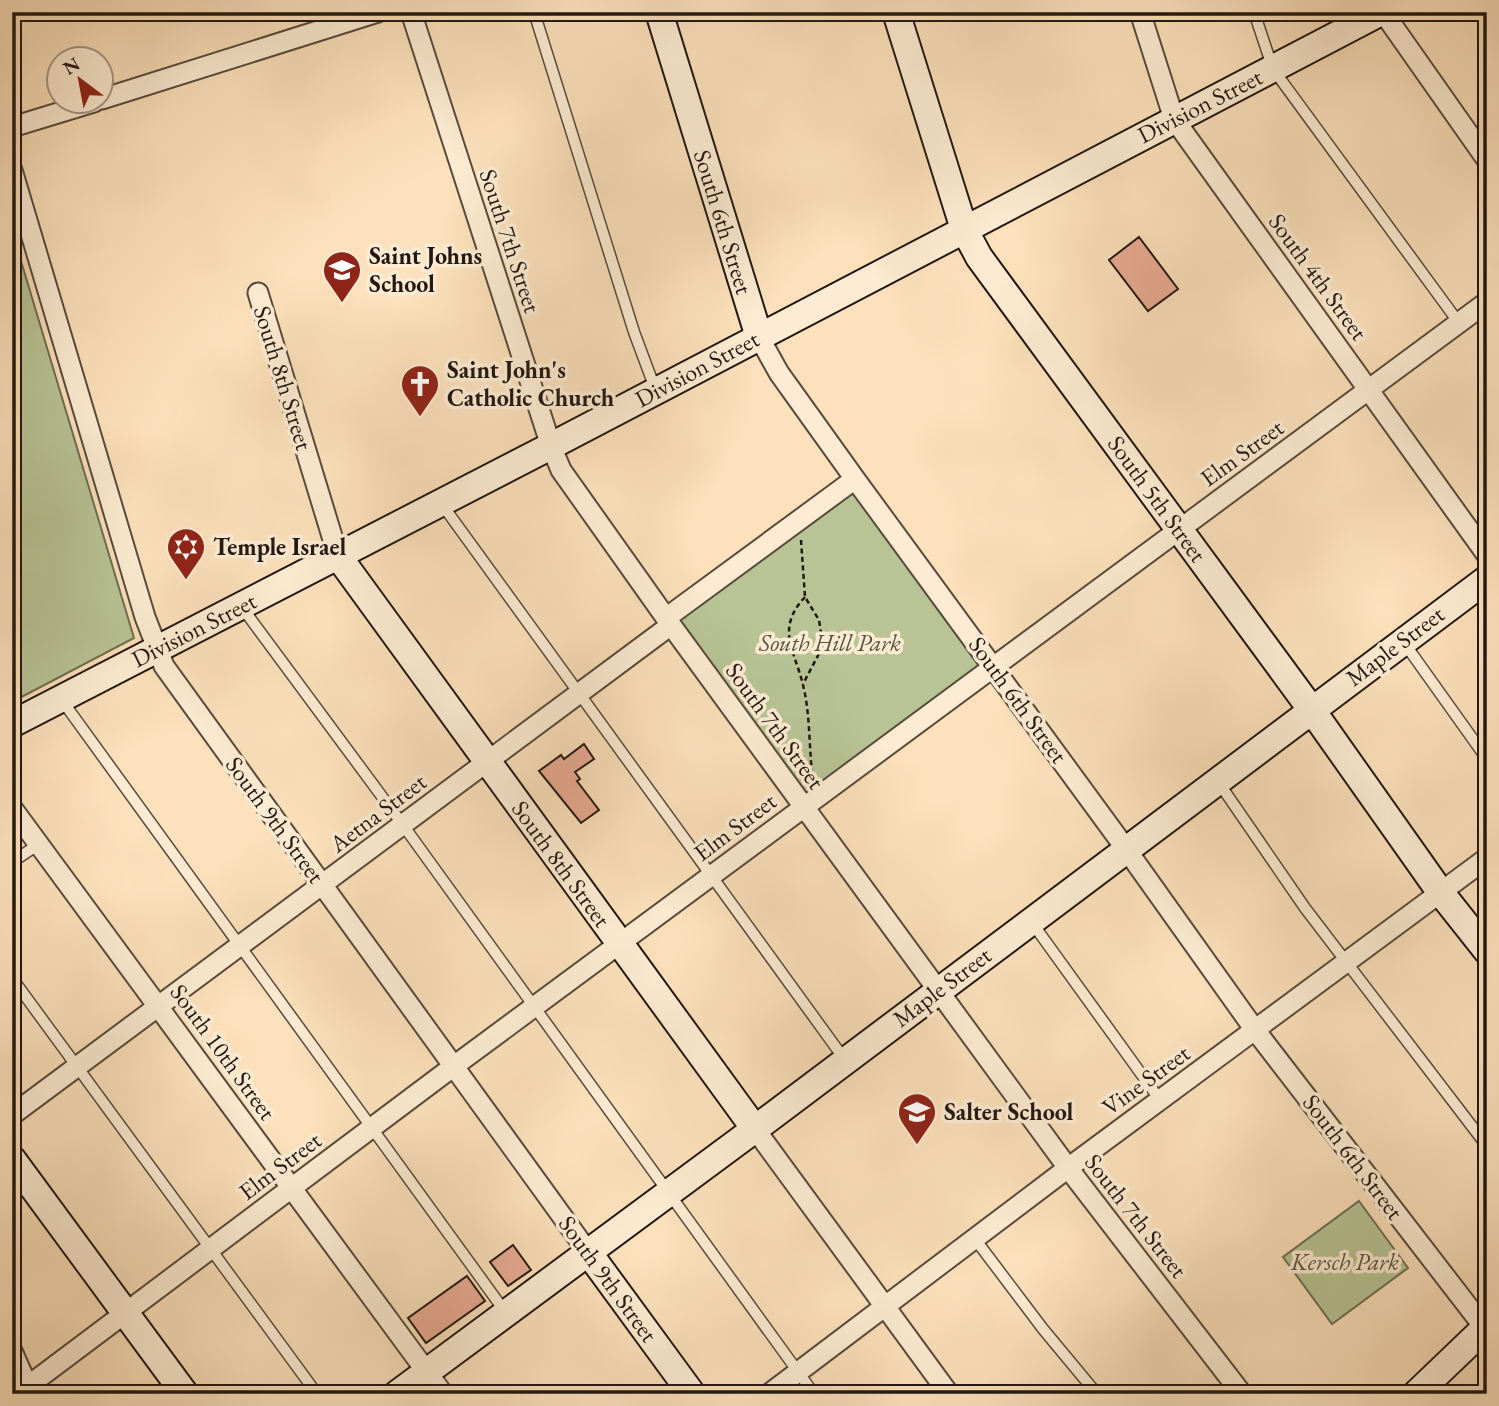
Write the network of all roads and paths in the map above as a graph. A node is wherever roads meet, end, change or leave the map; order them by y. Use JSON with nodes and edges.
{"nodes":[{"id":1,"x":377,"y":12,"type":"edge"},
{"id":2,"x":411,"y":12,"type":"edge"},
{"id":3,"x":534,"y":12,"type":"edge"},
{"id":4,"x":659,"y":12,"type":"edge"},
{"id":5,"x":896,"y":12,"type":"edge"},
{"id":6,"x":1140,"y":12,"type":"edge"},
{"id":7,"x":1254,"y":12,"type":"edge"},
{"id":8,"x":1382,"y":12,"type":"edge"},
{"id":9,"x":1273,"y":69,"type":"junction"},
{"id":10,"x":116,"y":95,"type":"edge"},
{"id":11,"x":48,"y":116,"type":"edge"},
{"id":12,"x":1174,"y":119,"type":"junction"},
{"id":13,"x":12,"y":127,"type":"edge"},
{"id":14,"x":1487,"y":160,"type":"edge"},
{"id":15,"x":12,"y":170,"type":"edge"},
{"id":16,"x":964,"y":229,"type":"junction"},
{"id":17,"x":258,"y":293,"type":"dead end"},
{"id":18,"x":1487,"y":302,"type":"edge"},
{"id":19,"x":1458,"y":323,"type":"junction"},
{"id":20,"x":759,"y":337,"type":"junction"},
{"id":21,"x":1369,"y":390,"type":"junction"},
{"id":22,"x":656,"y":391,"type":"junction"},
{"id":23,"x":551,"y":446,"type":"junction"},
{"id":24,"x":855,"y":479,"type":"junction"},
{"id":25,"x":441,"y":503,"type":"junction"},
{"id":26,"x":800,"y":520,"type":"junction"},
{"id":27,"x":1179,"y":529,"type":"junction"},
{"id":28,"x":12,"y":547,"type":"edge"},
{"id":29,"x":1487,"y":555,"type":"edge"},
{"id":30,"x":338,"y":556,"type":"junction"},
{"id":31,"x":1487,"y":579,"type":"edge"},
{"id":32,"x":805,"y":597,"type":"junction"},
{"id":33,"x":12,"y":603,"type":"edge"},
{"id":34,"x":240,"y":606,"type":"junction"},
{"id":35,"x":669,"y":622,"type":"junction"},
{"id":36,"x":1403,"y":641,"type":"junction"},
{"id":37,"x":156,"y":649,"type":"junction"},
{"id":38,"x":995,"y":668,"type":"junction"},
{"id":39,"x":803,"y":684,"type":"junction"},
{"id":40,"x":580,"y":694,"type":"junction"},
{"id":41,"x":61,"y":698,"type":"junction"},
{"id":42,"x":1311,"y":709,"type":"junction"},
{"id":43,"x":12,"y":724,"type":"edge"},
{"id":44,"x":1487,"y":759,"type":"edge"},
{"id":45,"x":486,"y":763,"type":"junction"},
{"id":46,"x":813,"y":773,"type":"dead end"},
{"id":47,"x":1217,"y":780,"type":"junction"},
{"id":48,"x":804,"y":807,"type":"junction"},
{"id":49,"x":12,"y":808,"type":"edge"},
{"id":50,"x":403,"y":825,"type":"junction"},
{"id":51,"x":39,"y":844,"type":"junction"},
{"id":52,"x":1126,"y":849,"type":"junction"},
{"id":53,"x":1487,"y":858,"type":"edge"},
{"id":54,"x":12,"y":862,"type":"edge"},
{"id":55,"x":710,"y":876,"type":"junction"},
{"id":56,"x":323,"y":885,"type":"junction"},
{"id":57,"x":1441,"y":893,"type":"junction"},
{"id":58,"x":1030,"y":921,"type":"junction"},
{"id":59,"x":620,"y":944,"type":"junction"},
{"id":60,"x":240,"y":946,"type":"junction"},
{"id":61,"x":1487,"y":951,"type":"edge"},
{"id":62,"x":1346,"y":963,"type":"junction"},
{"id":63,"x":12,"y":978,"type":"edge"},
{"id":64,"x":939,"y":990,"type":"junction"},
{"id":65,"x":159,"y":1006,"type":"junction"},
{"id":66,"x":533,"y":1007,"type":"junction"},
{"id":67,"x":1255,"y":1030,"type":"junction"},
{"id":68,"x":845,"y":1060,"type":"junction"},
{"id":69,"x":454,"y":1066,"type":"junction"},
{"id":70,"x":77,"y":1067,"type":"junction"},
{"id":71,"x":1160,"y":1100,"type":"junction"},
{"id":72,"x":12,"y":1115,"type":"edge"},
{"id":73,"x":371,"y":1128,"type":"junction"},
{"id":74,"x":755,"y":1129,"type":"junction"},
{"id":75,"x":1487,"y":1146,"type":"edge"},
{"id":76,"x":12,"y":1159,"type":"edge"},
{"id":77,"x":1068,"y":1168,"type":"junction"},
{"id":78,"x":292,"y":1187,"type":"junction"},
{"id":79,"x":667,"y":1193,"type":"junction"},
{"id":80,"x":975,"y":1239,"type":"junction"},
{"id":81,"x":209,"y":1249,"type":"junction"},
{"id":82,"x":588,"y":1252,"type":"junction"},
{"id":83,"x":885,"y":1309,"type":"junction"},
{"id":84,"x":125,"y":1312,"type":"junction"},
{"id":85,"x":506,"y":1313,"type":"junction"},
{"id":86,"x":1486,"y":1329,"type":"edge"},
{"id":87,"x":12,"y":1351,"type":"edge"},
{"id":88,"x":798,"y":1371,"type":"junction"},
{"id":89,"x":427,"y":1372,"type":"junction"},
{"id":90,"x":24,"y":1389,"type":"edge"},
{"id":91,"x":185,"y":1394,"type":"edge"},
{"id":92,"x":317,"y":1394,"type":"edge"},
{"id":93,"x":397,"y":1394,"type":"edge"},
{"id":94,"x":443,"y":1394,"type":"edge"},
{"id":95,"x":692,"y":1394,"type":"edge"},
{"id":96,"x":769,"y":1394,"type":"edge"},
{"id":97,"x":814,"y":1394,"type":"edge"},
{"id":98,"x":949,"y":1394,"type":"edge"},
{"id":99,"x":1097,"y":1394,"type":"edge"},
{"id":100,"x":1242,"y":1394,"type":"edge"},
{"id":101,"x":1416,"y":1394,"type":"edge"}],
"edges":[{"from":1,"to":10,"type":"street"},
{"from":2,"to":23,"type":"street","name":"South 7th Street"},
{"from":3,"to":22,"type":"lane"},
{"from":4,"to":20,"type":"street","name":"South 6th Street"},
{"from":5,"to":16,"type":"street","name":"South 5th Street"},
{"from":6,"to":12,"type":"street","name":"South 4th Street"},
{"from":7,"to":9,"type":"lane"},
{"from":8,"to":9,"type":"street","name":"Division Street"},
{"from":8,"to":14,"type":"street"},
{"from":9,"to":12,"type":"street","name":"Division Street"},
{"from":9,"to":19,"type":"lane"},
{"from":11,"to":13,"type":"street"},
{"from":12,"to":16,"type":"street","name":"Division Street"},
{"from":12,"to":21,"type":"street","name":"South 4th Street"},
{"from":15,"to":37,"type":"street","name":"South 9th Street"},
{"from":16,"to":20,"type":"street","name":"Division Street"},
{"from":16,"to":27,"type":"street","name":"South 5th Street"},
{"from":17,"to":30,"type":"street","name":"South 8th Street"},
{"from":18,"to":19,"type":"street","name":"Elm Street"},
{"from":19,"to":21,"type":"street","name":"Elm Street"},
{"from":20,"to":22,"type":"street","name":"Division Street"},
{"from":20,"to":24,"type":"street","name":"South 6th Street"},
{"from":21,"to":27,"type":"street","name":"Elm Street"},
{"from":21,"to":29,"type":"street","name":"South 4th Street"},
{"from":22,"to":23,"type":"street","name":"Division Street"},
{"from":23,"to":25,"type":"street","name":"Division Street"},
{"from":23,"to":35,"type":"street","name":"South 7th Street"},
{"from":24,"to":26,"type":"street","name":"Aetna Street"},
{"from":24,"to":38,"type":"street","name":"South 6th Street"},
{"from":25,"to":30,"type":"street","name":"Division Street"},
{"from":25,"to":40,"type":"lane"},
{"from":26,"to":32,"type":"path"},
{"from":26,"to":35,"type":"street","name":"Aetna Street"},
{"from":27,"to":38,"type":"street","name":"Elm Street"},
{"from":27,"to":42,"type":"street","name":"South 5th Street"},
{"from":28,"to":33,"type":"path"},
{"from":30,"to":34,"type":"street","name":"Division Street"},
{"from":30,"to":45,"type":"street","name":"South 8th Street"},
{"from":31,"to":36,"type":"street","name":"Maple Street"},
{"from":32,"to":39,"type":"path"},
{"from":32,"to":39,"type":"path"},
{"from":34,"to":37,"type":"street","name":"Division Street"},
{"from":34,"to":50,"type":"lane"},
{"from":35,"to":40,"type":"street","name":"Aetna Street"},
{"from":35,"to":48,"type":"street","name":"South 7th Street"},
{"from":36,"to":42,"type":"street","name":"Maple Street"},
{"from":36,"to":44,"type":"lane"},
{"from":37,"to":41,"type":"street","name":"Division Street"},
{"from":37,"to":56,"type":"street","name":"South 9th Street"},
{"from":38,"to":48,"type":"street","name":"Elm Street"},
{"from":38,"to":52,"type":"street","name":"South 6th Street"},
{"from":39,"to":46,"type":"path"},
{"from":40,"to":45,"type":"street","name":"Aetna Street"},
{"from":40,"to":55,"type":"lane"},
{"from":41,"to":43,"type":"street","name":"Division Street"},
{"from":41,"to":60,"type":"lane"},
{"from":42,"to":47,"type":"street","name":"Maple Street"},
{"from":42,"to":57,"type":"street","name":"South 5th Street"},
{"from":45,"to":50,"type":"street","name":"Aetna Street"},
{"from":45,"to":59,"type":"street","name":"South 8th Street"},
{"from":47,"to":52,"type":"street","name":"Maple Street"},
{"from":47,"to":62,"type":"lane"},
{"from":48,"to":55,"type":"street","name":"Elm Street"},
{"from":48,"to":64,"type":"street","name":"South 7th Street"},
{"from":49,"to":51,"type":"street","name":"South 10th Street"},
{"from":50,"to":56,"type":"street","name":"Aetna Street"},
{"from":50,"to":66,"type":"lane"},
{"from":51,"to":54,"type":"lane"},
{"from":51,"to":65,"type":"street","name":"South 10th Street"},
{"from":52,"to":58,"type":"street","name":"Maple Street"},
{"from":52,"to":67,"type":"street","name":"South 6th Street"},
{"from":53,"to":57,"type":"street","name":"Vine Street"},
{"from":55,"to":59,"type":"street","name":"Elm Street"},
{"from":55,"to":68,"type":"lane"},
{"from":56,"to":60,"type":"street","name":"Aetna Street"},
{"from":56,"to":69,"type":"street","name":"South 9th Street"},
{"from":57,"to":61,"type":"street","name":"South 5th Street"},
{"from":57,"to":62,"type":"street","name":"Vine Street"},
{"from":58,"to":64,"type":"street","name":"Maple Street"},
{"from":58,"to":71,"type":"lane"},
{"from":59,"to":66,"type":"street","name":"Elm Street"},
{"from":59,"to":74,"type":"street","name":"South 8th Street"},
{"from":60,"to":65,"type":"street","name":"Aetna Street"},
{"from":60,"to":73,"type":"lane"},
{"from":62,"to":67,"type":"street","name":"Vine Street"},
{"from":62,"to":75,"type":"lane"},
{"from":63,"to":70,"type":"lane"},
{"from":64,"to":68,"type":"street","name":"Maple Street"},
{"from":64,"to":77,"type":"street","name":"South 7th Street"},
{"from":65,"to":70,"type":"street","name":"Aetna Street"},
{"from":65,"to":78,"type":"street","name":"South 10th Street"},
{"from":66,"to":69,"type":"street","name":"Elm Street"},
{"from":66,"to":79,"type":"lane"},
{"from":67,"to":71,"type":"street","name":"Vine Street"},
{"from":67,"to":86,"type":"street","name":"South 6th Street"},
{"from":68,"to":74,"type":"street","name":"Maple Street"},
{"from":69,"to":73,"type":"street","name":"Elm Street"},
{"from":69,"to":82,"type":"street","name":"South 9th Street"},
{"from":70,"to":72,"type":"street","name":"Aetna Street"},
{"from":70,"to":81,"type":"lane"},
{"from":71,"to":77,"type":"street","name":"Vine Street"},
{"from":73,"to":78,"type":"street","name":"Elm Street"},
{"from":73,"to":85,"type":"lane"},
{"from":74,"to":79,"type":"street","name":"Maple Street"},
{"from":74,"to":83,"type":"street","name":"South 8th Street"},
{"from":76,"to":84,"type":"street"},
{"from":77,"to":80,"type":"street","name":"Vine Street"},
{"from":77,"to":100,"type":"street","name":"South 7th Street"},
{"from":78,"to":81,"type":"street","name":"Elm Street"},
{"from":78,"to":89,"type":"street","name":"South 10th Street"},
{"from":79,"to":82,"type":"street","name":"Maple Street"},
{"from":79,"to":88,"type":"lane"},
{"from":80,"to":83,"type":"street","name":"Vine Street"},
{"from":80,"to":99,"type":"lane"},
{"from":81,"to":84,"type":"street","name":"Elm Street"},
{"from":81,"to":92,"type":"lane"},
{"from":82,"to":85,"type":"street","name":"Maple Street"},
{"from":82,"to":95,"type":"street","name":"South 9th Street"},
{"from":83,"to":88,"type":"street","name":"Vine Street"},
{"from":83,"to":98,"type":"street","name":"South 8th Street"},
{"from":84,"to":90,"type":"street","name":"Elm Street"},
{"from":84,"to":91,"type":"street"},
{"from":85,"to":89,"type":"street","name":"Maple Street"},
{"from":86,"to":101,"type":"street"},
{"from":87,"to":90,"type":"street"},
{"from":88,"to":96,"type":"street","name":"Vine Street"},
{"from":88,"to":97,"type":"lane"},
{"from":89,"to":93,"type":"street","name":"Maple Street"},
{"from":89,"to":94,"type":"street","name":"South 10th Street"}]}
